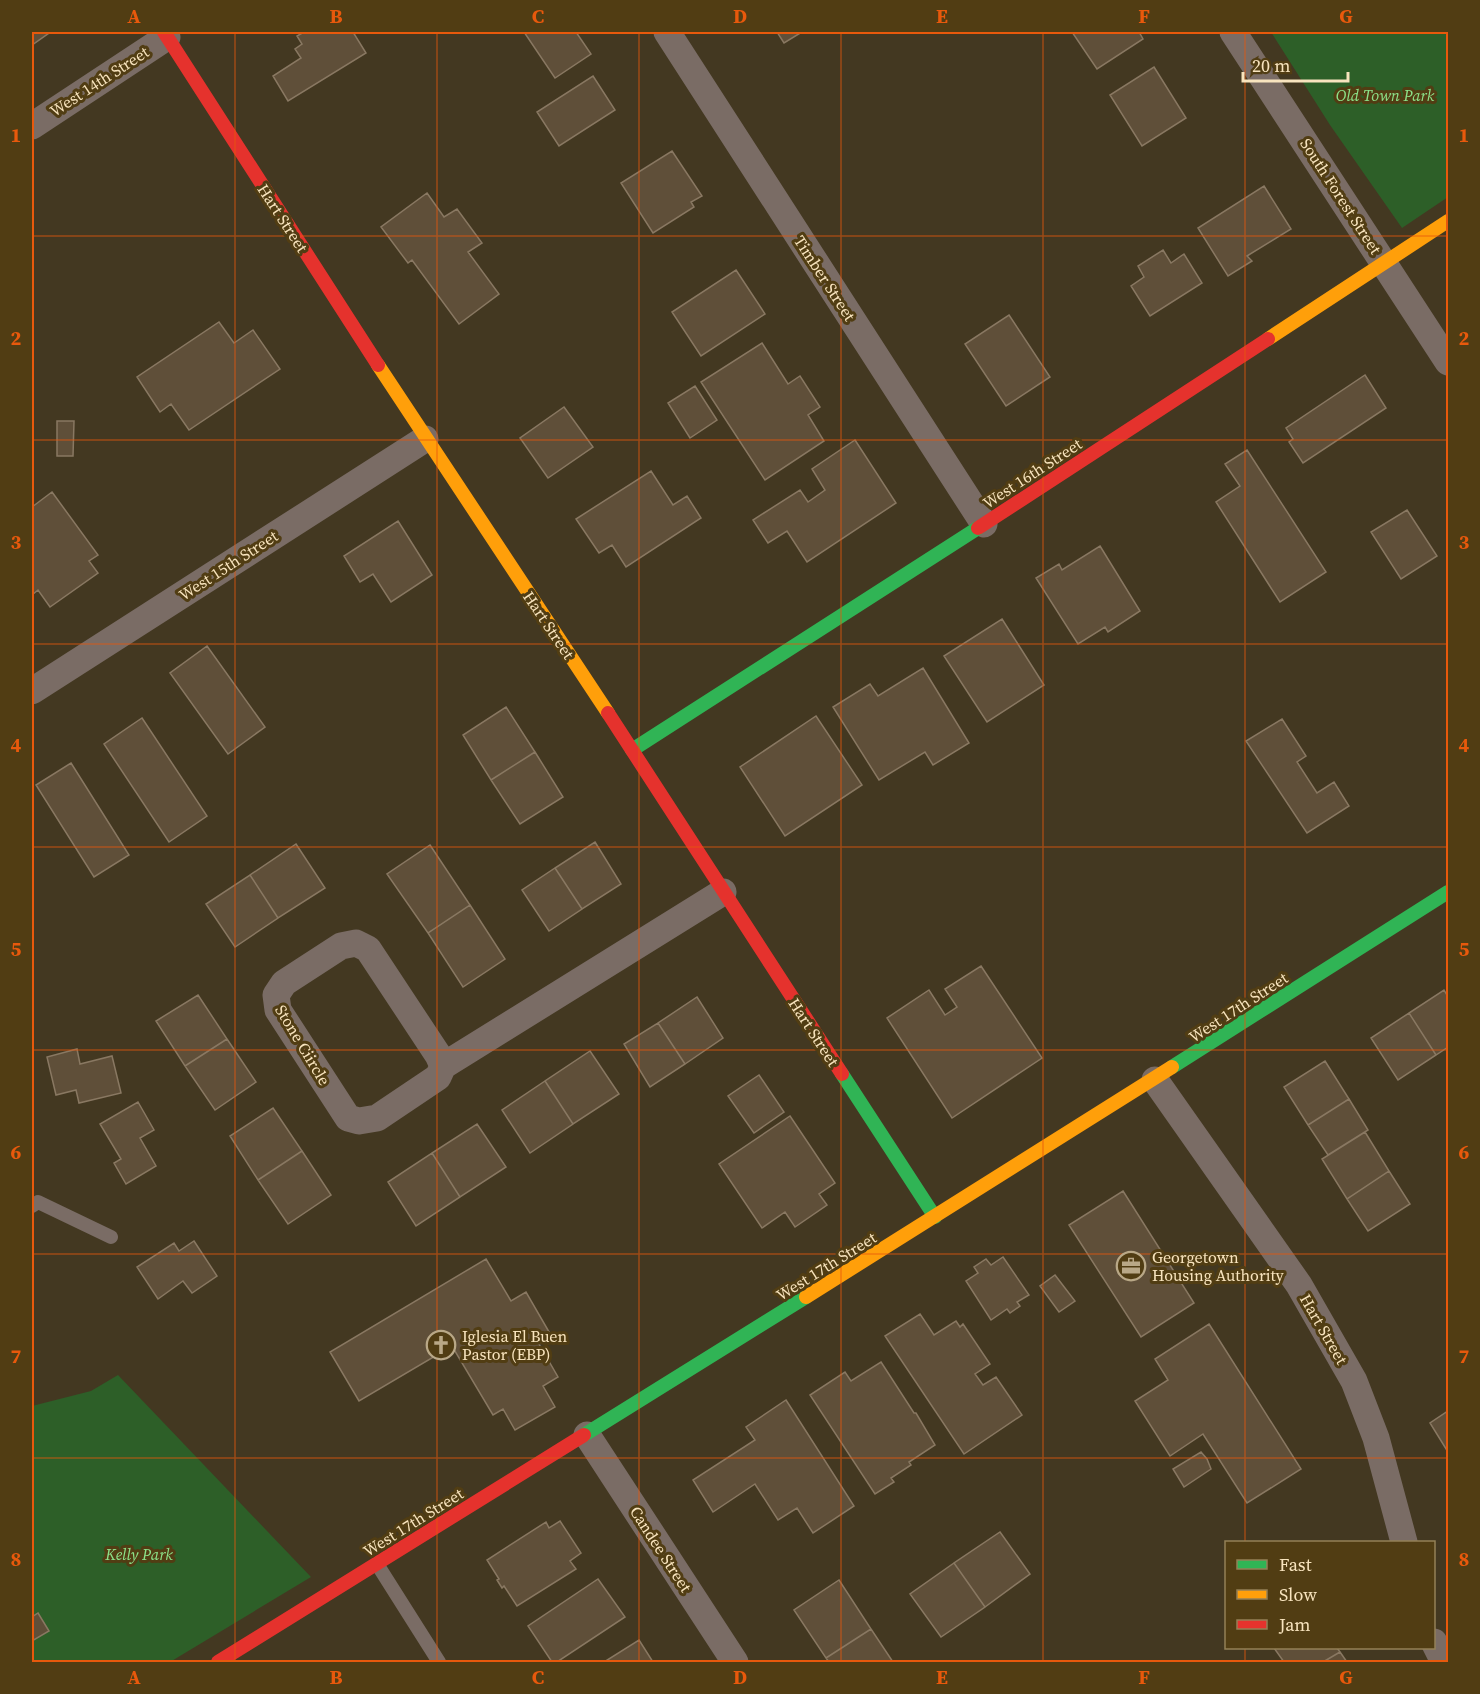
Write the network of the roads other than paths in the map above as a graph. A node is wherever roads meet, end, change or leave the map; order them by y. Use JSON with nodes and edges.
{"nodes":[{"id":1,"x":667,"y":32,"type":"edge"},
{"id":2,"x":1233,"y":32,"type":"edge"},
{"id":3,"x":165,"y":34,"type":"edge"},
{"id":4,"x":32,"y":126,"type":"edge"},
{"id":5,"x":1449,"y":221,"type":"edge"},
{"id":6,"x":1384,"y":262,"type":"junction"},
{"id":7,"x":1449,"y":362,"type":"edge"},
{"id":8,"x":425,"y":439,"type":"junction"},
{"id":9,"x":984,"y":524,"type":"junction"},
{"id":10,"x":32,"y":691,"type":"edge"},
{"id":11,"x":632,"y":750,"type":"junction"},
{"id":12,"x":723,"y":892,"type":"junction"},
{"id":13,"x":1449,"y":892,"type":"edge"},
{"id":14,"x":443,"y":1066,"type":"junction"},
{"id":15,"x":1155,"y":1080,"type":"junction"},
{"id":16,"x":32,"y":1206,"type":"edge"},
{"id":17,"x":935,"y":1217,"type":"junction"},
{"id":18,"x":111,"y":1237,"type":"dead end"},
{"id":19,"x":586,"y":1435,"type":"junction"},
{"id":20,"x":1404,"y":1541,"type":"edge"},
{"id":21,"x":377,"y":1564,"type":"junction"},
{"id":22,"x":1435,"y":1644,"type":"edge"},
{"id":23,"x":218,"y":1662,"type":"edge"},
{"id":24,"x":439,"y":1662,"type":"edge"},
{"id":25,"x":735,"y":1662,"type":"edge"},
{"id":26,"x":1444,"y":1662,"type":"edge"}],
"edges":[{"from":1,"to":9,"type":"street","name":"Timber Street"},
{"from":2,"to":6,"type":"street","name":"South Forest Street"},
{"from":3,"to":4,"type":"street","name":"West 14th Street"},
{"from":3,"to":8,"type":"street","name":"Hart Street"},
{"from":5,"to":6,"type":"street","name":"West 16th Street"},
{"from":6,"to":7,"type":"street","name":"South Forest Street"},
{"from":6,"to":9,"type":"street","name":"West 16th Street"},
{"from":8,"to":10,"type":"street","name":"West 15th Street"},
{"from":8,"to":11,"type":"street","name":"Hart Street"},
{"from":9,"to":11,"type":"street","name":"West 16th Street"},
{"from":11,"to":12,"type":"street","name":"Hart Street"},
{"from":12,"to":14,"type":"street","name":"Stone Ciircle"},
{"from":12,"to":17,"type":"street","name":"Hart Street"},
{"from":13,"to":15,"type":"street","name":"West 17th Street"},
{"from":14,"to":14,"type":"street","name":"Stone Ciircle"},
{"from":15,"to":17,"type":"street","name":"West 17th Street"},
{"from":15,"to":20,"type":"street","name":"Hart Street"},
{"from":16,"to":18,"type":"lane"},
{"from":17,"to":19,"type":"street","name":"West 17th Street"},
{"from":19,"to":21,"type":"street","name":"West 17th Street"},
{"from":19,"to":25,"type":"street","name":"Candee Street"},
{"from":21,"to":23,"type":"street","name":"West 17th Street"},
{"from":21,"to":24,"type":"lane"},
{"from":22,"to":26,"type":"street"}]}
